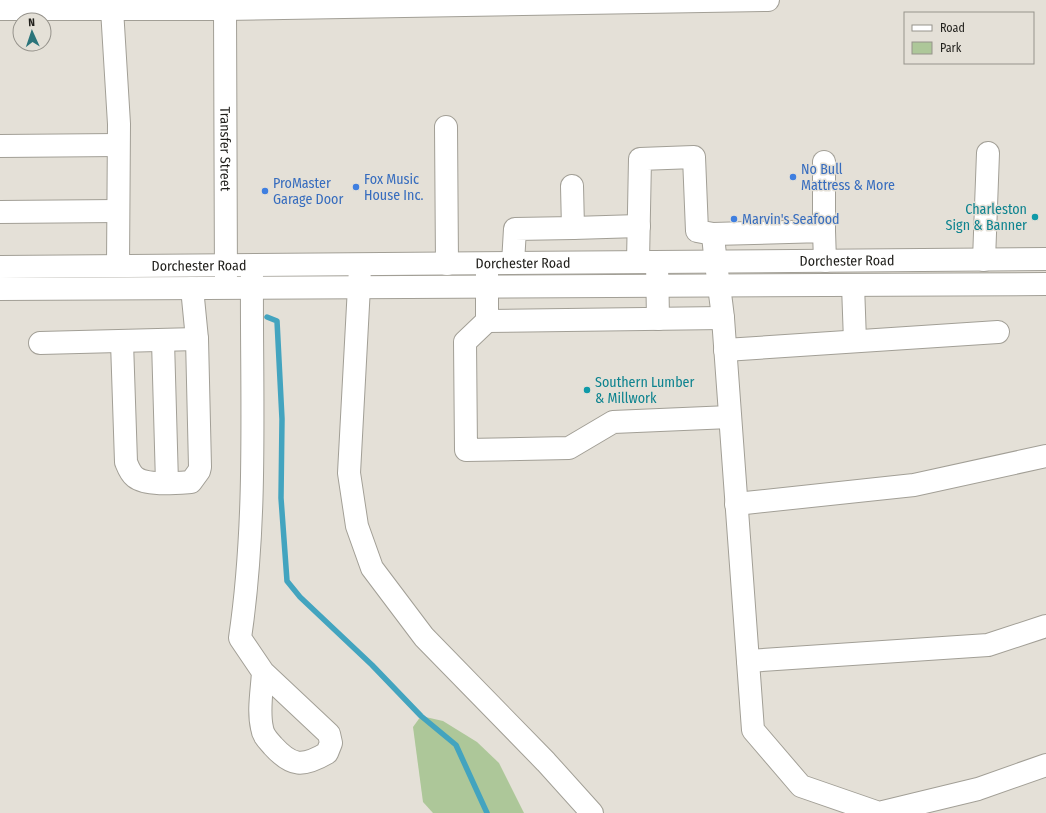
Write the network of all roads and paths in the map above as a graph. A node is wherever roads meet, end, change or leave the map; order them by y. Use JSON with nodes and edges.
{"nodes":[{"id":1,"x":768,"y":0,"type":"edge"},
{"id":2,"x":627,"y":1,"type":"edge"},
{"id":3,"x":563,"y":2,"type":"edge"},
{"id":4,"x":273,"y":4,"type":"edge"},
{"id":5,"x":341,"y":4,"type":"edge"},
{"id":6,"x":0,"y":9,"type":"edge"},
{"id":7,"x":112,"y":9,"type":"junction"},
{"id":8,"x":225,"y":9,"type":"junction"},
{"id":9,"x":446,"y":127,"type":"dead end"},
{"id":10,"x":118,"y":144,"type":"junction"},
{"id":11,"x":0,"y":146,"type":"edge"},
{"id":12,"x":988,"y":153,"type":"dead end"},
{"id":13,"x":824,"y":162,"type":"dead end"},
{"id":14,"x":572,"y":186,"type":"dead end"},
{"id":15,"x":118,"y":211,"type":"junction"},
{"id":16,"x":0,"y":212,"type":"edge"},
{"id":17,"x":639,"y":226,"type":"junction"},
{"id":18,"x":572,"y":228,"type":"junction"},
{"id":19,"x":824,"y":231,"type":"junction"},
{"id":20,"x":713,"y":234,"type":"junction"},
{"id":21,"x":1046,"y":259,"type":"edge"},
{"id":22,"x":984,"y":260,"type":"junction"},
{"id":23,"x":825,"y":261,"type":"junction"},
{"id":24,"x":647,"y":262,"type":"junction"},
{"id":25,"x":715,"y":262,"type":"junction"},
{"id":26,"x":513,"y":263,"type":"junction"},
{"id":27,"x":447,"y":264,"type":"junction"},
{"id":28,"x":488,"y":264,"type":"junction"},
{"id":29,"x":252,"y":265,"type":"junction"},
{"id":30,"x":360,"y":265,"type":"junction"},
{"id":31,"x":118,"y":266,"type":"junction"},
{"id":32,"x":226,"y":266,"type":"junction"},
{"id":33,"x":0,"y":267,"type":"edge"},
{"id":34,"x":1046,"y":284,"type":"edge"},
{"id":35,"x":853,"y":285,"type":"junction"},
{"id":36,"x":657,"y":286,"type":"junction"},
{"id":37,"x":720,"y":286,"type":"junction"},
{"id":38,"x":487,"y":287,"type":"junction"},
{"id":39,"x":192,"y":288,"type":"junction"},
{"id":40,"x":226,"y":288,"type":"junction"},
{"id":41,"x":252,"y":288,"type":"junction"},
{"id":42,"x":358,"y":288,"type":"junction"},
{"id":43,"x":0,"y":289,"type":"edge"},
{"id":44,"x":723,"y":318,"type":"junction"},
{"id":45,"x":658,"y":319,"type":"junction"},
{"id":46,"x":487,"y":320,"type":"junction"},
{"id":47,"x":998,"y":332,"type":"dead end"},
{"id":48,"x":196,"y":339,"type":"junction"},
{"id":49,"x":163,"y":340,"type":"junction"},
{"id":50,"x":855,"y":341,"type":"junction"},
{"id":51,"x":122,"y":342,"type":"junction"},
{"id":52,"x":40,"y":343,"type":"dead end"},
{"id":53,"x":725,"y":350,"type":"junction"},
{"id":54,"x":730,"y":418,"type":"junction"},
{"id":55,"x":1046,"y":456,"type":"edge"},
{"id":56,"x":167,"y":483,"type":"junction"},
{"id":57,"x":736,"y":504,"type":"junction"},
{"id":58,"x":1046,"y":626,"type":"edge"},
{"id":59,"x":748,"y":661,"type":"junction"},
{"id":60,"x":263,"y":672,"type":"dead end"},
{"id":61,"x":1046,"y":764,"type":"edge"},
{"id":62,"x":592,"y":813,"type":"edge"}],
"edges":[{"from":1,"to":2,"type":"main road"},
{"from":2,"to":3,"type":"main road"},
{"from":3,"to":5,"type":"main road"},
{"from":4,"to":5,"type":"main road"},
{"from":4,"to":8,"type":"main road"},
{"from":6,"to":7,"type":"main road"},
{"from":7,"to":8,"type":"main road"},
{"from":7,"to":10,"type":"main road"},
{"from":8,"to":32,"type":"main road","name":"Transfer Street"},
{"from":9,"to":27,"type":"main road"},
{"from":10,"to":11,"type":"main road"},
{"from":10,"to":15,"type":"main road"},
{"from":12,"to":22,"type":"main road"},
{"from":13,"to":19,"type":"main road"},
{"from":14,"to":18,"type":"main road"},
{"from":15,"to":16,"type":"main road"},
{"from":15,"to":31,"type":"main road"},
{"from":17,"to":18,"type":"main road"},
{"from":17,"to":20,"type":"main road"},
{"from":17,"to":24,"type":"main road"},
{"from":18,"to":26,"type":"main road"},
{"from":19,"to":20,"type":"main road"},
{"from":19,"to":23,"type":"main road"},
{"from":20,"to":25,"type":"main road"},
{"from":21,"to":22,"type":"main road","name":"Dorchester Road"},
{"from":22,"to":23,"type":"main road","name":"Dorchester Road"},
{"from":23,"to":25,"type":"main road","name":"Dorchester Road"},
{"from":24,"to":25,"type":"main road","name":"Dorchester Road"},
{"from":24,"to":26,"type":"main road","name":"Dorchester Road"},
{"from":24,"to":36,"type":"main road"},
{"from":25,"to":37,"type":"main road"},
{"from":26,"to":28,"type":"main road","name":"Dorchester Road"},
{"from":27,"to":28,"type":"main road","name":"Dorchester Road"},
{"from":27,"to":30,"type":"main road","name":"Dorchester Road"},
{"from":28,"to":38,"type":"main road"},
{"from":29,"to":30,"type":"main road","name":"Dorchester Road"},
{"from":29,"to":32,"type":"main road","name":"Dorchester Road"},
{"from":29,"to":41,"type":"main road"},
{"from":30,"to":42,"type":"main road"},
{"from":31,"to":32,"type":"main road","name":"Dorchester Road"},
{"from":31,"to":33,"type":"main road","name":"Dorchester Road"},
{"from":32,"to":40,"type":"main road","name":"Transfer Street"},
{"from":34,"to":35,"type":"main road","name":"Dorchester Road"},
{"from":35,"to":37,"type":"main road","name":"Dorchester Road"},
{"from":35,"to":50,"type":"main road"},
{"from":36,"to":37,"type":"main road","name":"Dorchester Road"},
{"from":36,"to":38,"type":"main road","name":"Dorchester Road"},
{"from":36,"to":45,"type":"main road"},
{"from":37,"to":44,"type":"main road"},
{"from":38,"to":42,"type":"main road","name":"Dorchester Road"},
{"from":38,"to":46,"type":"main road"},
{"from":39,"to":40,"type":"main road","name":"Dorchester Road"},
{"from":39,"to":43,"type":"main road","name":"Dorchester Road"},
{"from":39,"to":48,"type":"main road"},
{"from":40,"to":41,"type":"main road","name":"Dorchester Road"},
{"from":41,"to":42,"type":"main road","name":"Dorchester Road"},
{"from":41,"to":60,"type":"main road"},
{"from":42,"to":62,"type":"main road"},
{"from":44,"to":45,"type":"main road"},
{"from":44,"to":53,"type":"main road"},
{"from":45,"to":46,"type":"main road"},
{"from":46,"to":54,"type":"main road"},
{"from":47,"to":50,"type":"main road"},
{"from":48,"to":49,"type":"main road"},
{"from":48,"to":56,"type":"main road"},
{"from":49,"to":51,"type":"main road"},
{"from":49,"to":56,"type":"main road"},
{"from":50,"to":53,"type":"main road"},
{"from":51,"to":52,"type":"main road"},
{"from":51,"to":56,"type":"main road"},
{"from":53,"to":54,"type":"main road"},
{"from":54,"to":57,"type":"main road"},
{"from":55,"to":57,"type":"main road"},
{"from":57,"to":59,"type":"main road"},
{"from":58,"to":59,"type":"main road"},
{"from":59,"to":61,"type":"main road"}]}
